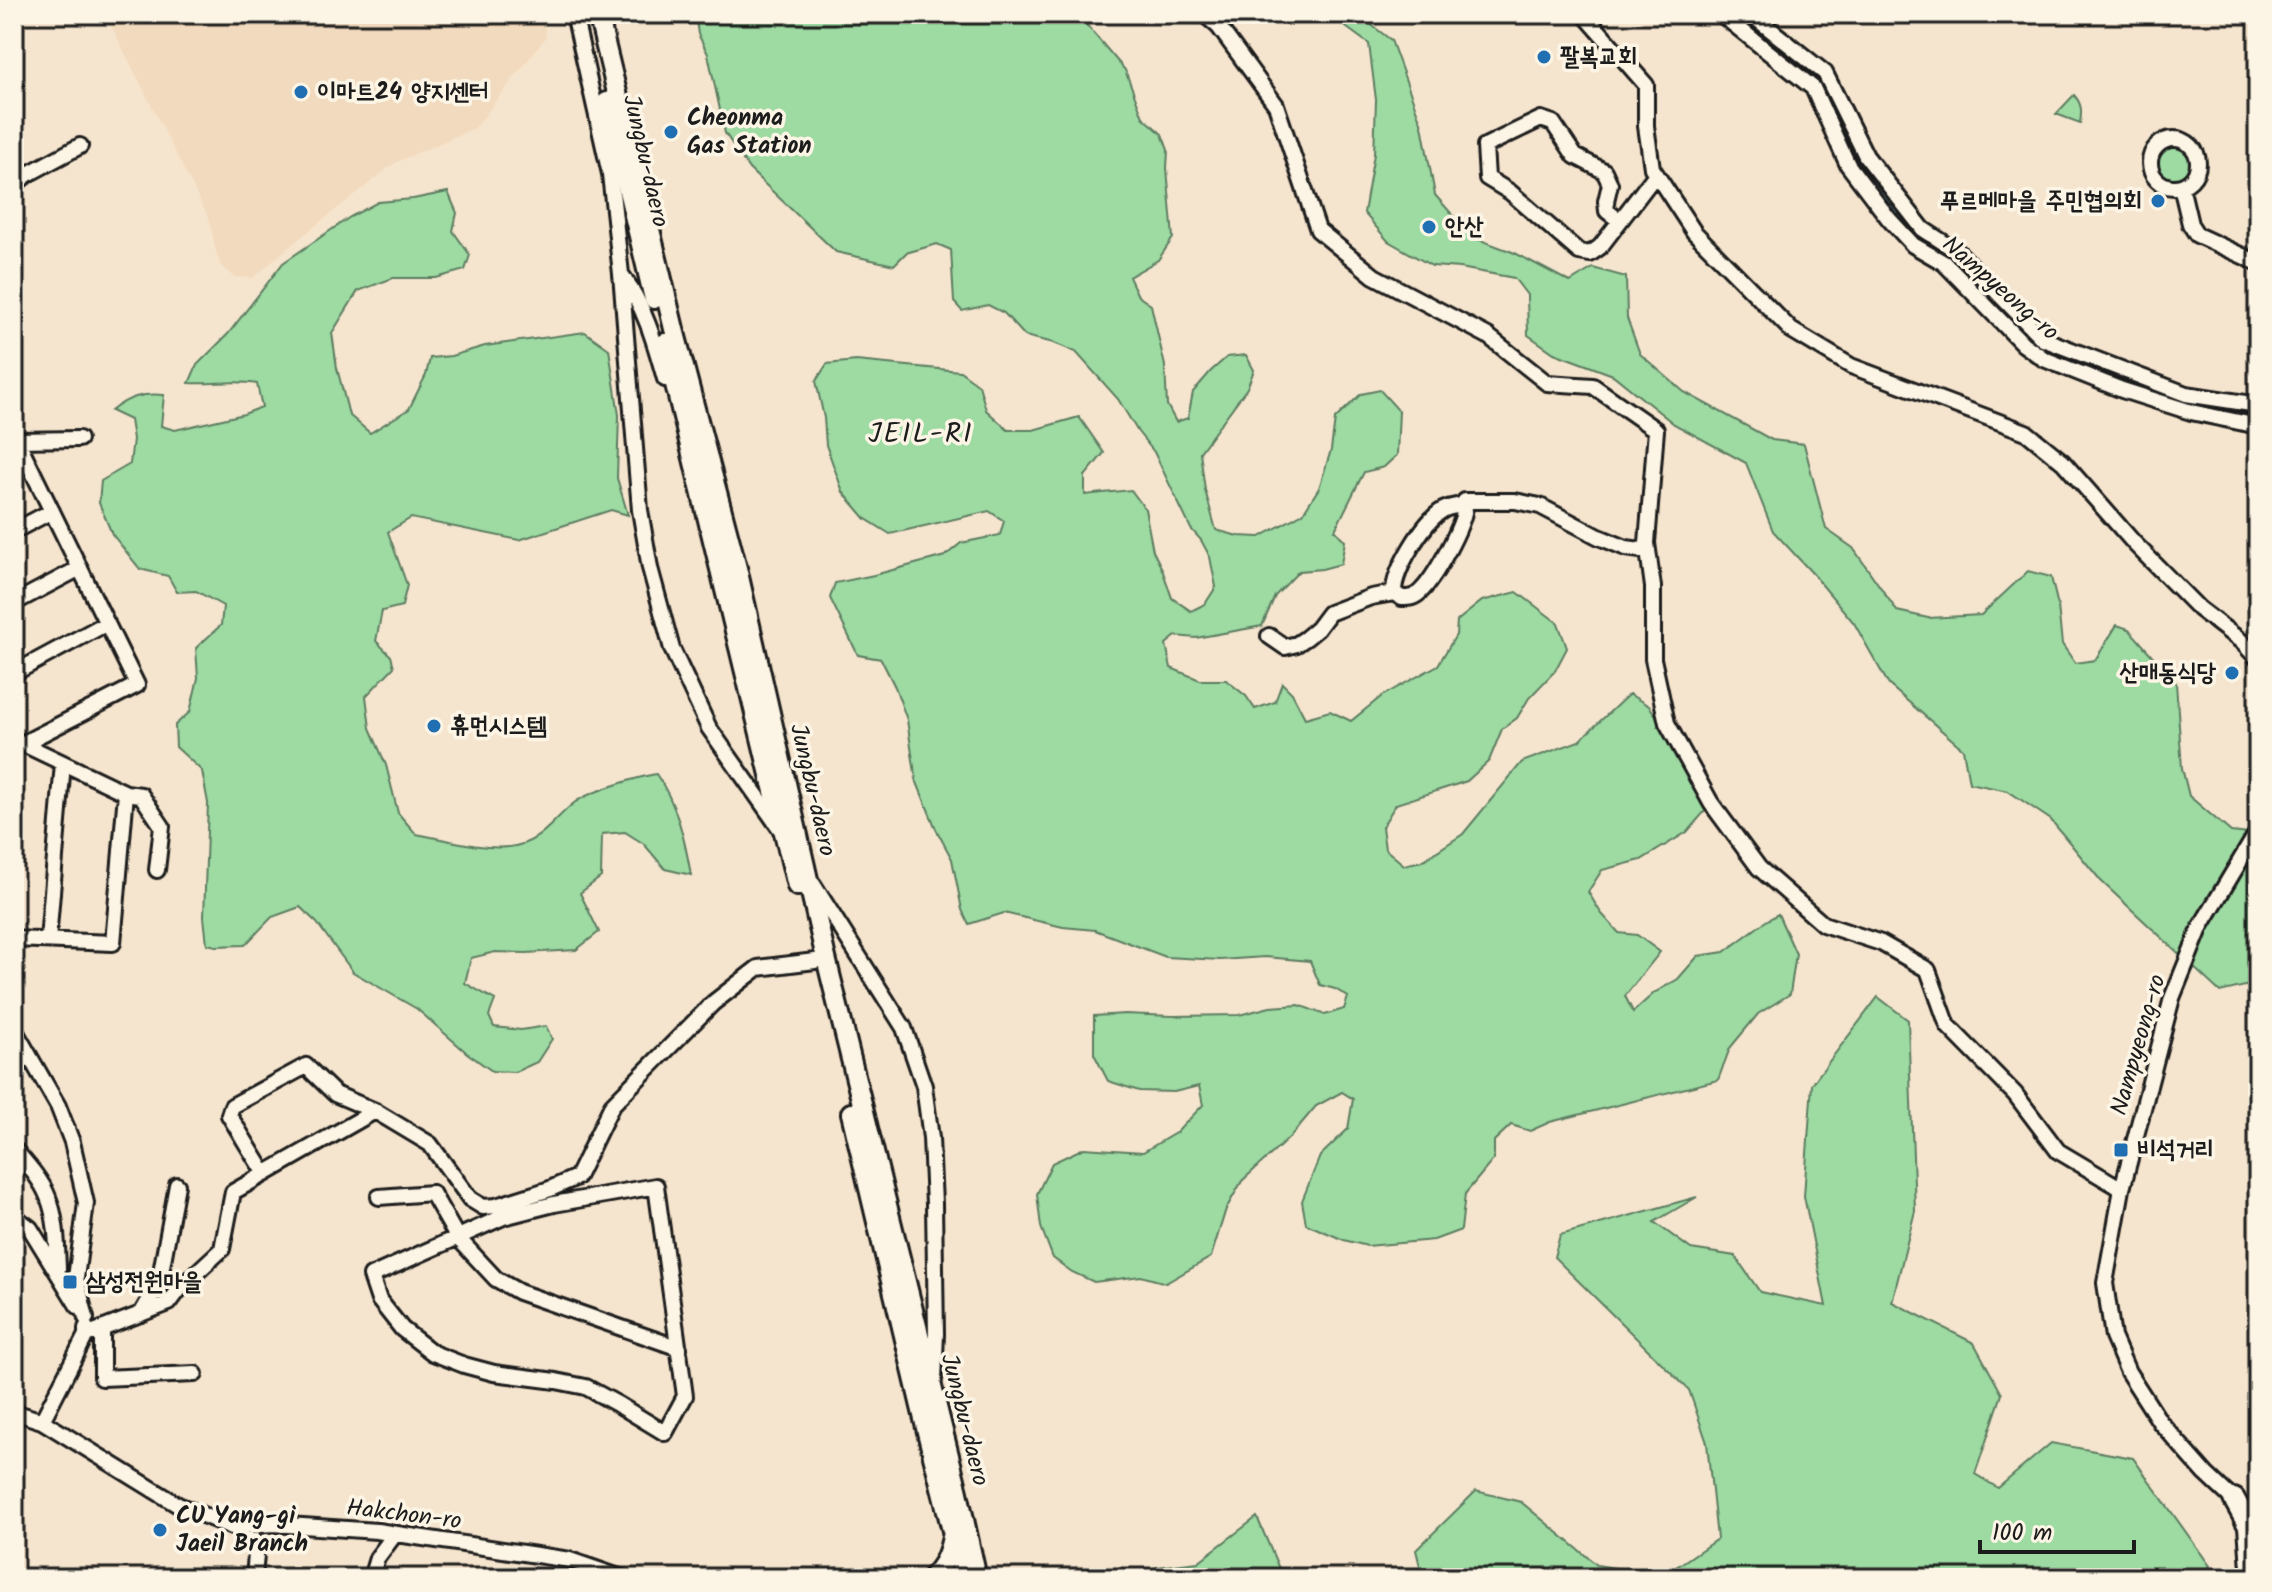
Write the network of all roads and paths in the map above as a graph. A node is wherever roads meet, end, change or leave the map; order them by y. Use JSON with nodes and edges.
{"nodes":[{"id":1,"x":574,"y":14,"type":"edge"},
{"id":2,"x":586,"y":14,"type":"edge"},
{"id":3,"x":598,"y":14,"type":"edge"},
{"id":4,"x":1204,"y":14,"type":"edge"},
{"id":5,"x":1584,"y":14,"type":"edge"},
{"id":6,"x":1721,"y":14,"type":"edge"},
{"id":7,"x":1751,"y":14,"type":"edge"},
{"id":8,"x":80,"y":146,"type":"dead end"},
{"id":9,"x":1656,"y":174,"type":"junction"},
{"id":10,"x":14,"y":185,"type":"edge"},
{"id":11,"x":2181,"y":186,"type":"dead end"},
{"id":12,"x":1620,"y":221,"type":"junction"},
{"id":13,"x":2258,"y":263,"type":"edge"},
{"id":14,"x":621,"y":274,"type":"junction"},
{"id":15,"x":2258,"y":405,"type":"edge"},
{"id":16,"x":684,"y":419,"type":"junction"},
{"id":17,"x":2258,"y":426,"type":"edge"},
{"id":18,"x":79,"y":439,"type":"dead end"},
{"id":19,"x":16,"y":440,"type":"edge"},
{"id":20,"x":1462,"y":505,"type":"junction"},
{"id":21,"x":52,"y":511,"type":"junction"},
{"id":22,"x":14,"y":531,"type":"edge"},
{"id":23,"x":1648,"y":551,"type":"junction"},
{"id":24,"x":80,"y":568,"type":"junction"},
{"id":25,"x":1394,"y":593,"type":"junction"},
{"id":26,"x":14,"y":603,"type":"edge"},
{"id":27,"x":107,"y":623,"type":"junction"},
{"id":28,"x":1269,"y":636,"type":"dead end"},
{"id":29,"x":2258,"y":659,"type":"edge"},
{"id":30,"x":14,"y":673,"type":"edge"},
{"id":31,"x":18,"y":742,"type":"edge"},
{"id":32,"x":63,"y":763,"type":"junction"},
{"id":33,"x":126,"y":793,"type":"junction"},
{"id":34,"x":2258,"y":831,"type":"edge"},
{"id":35,"x":785,"y":837,"type":"junction"},
{"id":36,"x":157,"y":870,"type":"dead end"},
{"id":37,"x":808,"y":877,"type":"junction"},
{"id":38,"x":14,"y":939,"type":"edge"},
{"id":39,"x":48,"y":940,"type":"junction"},
{"id":40,"x":815,"y":961,"type":"junction"},
{"id":41,"x":14,"y":1029,"type":"edge"},
{"id":42,"x":375,"y":1111,"type":"junction"},
{"id":43,"x":14,"y":1149,"type":"edge"},
{"id":44,"x":265,"y":1174,"type":"junction"},
{"id":45,"x":177,"y":1185,"type":"dead end"},
{"id":46,"x":550,"y":1189,"type":"junction"},
{"id":47,"x":2122,"y":1189,"type":"junction"},
{"id":48,"x":379,"y":1197,"type":"dead end"},
{"id":49,"x":554,"y":1204,"type":"junction"},
{"id":50,"x":14,"y":1216,"type":"edge"},
{"id":51,"x":457,"y":1237,"type":"junction"},
{"id":52,"x":59,"y":1273,"type":"junction"},
{"id":53,"x":141,"y":1314,"type":"junction"},
{"id":54,"x":86,"y":1318,"type":"junction"},
{"id":55,"x":102,"y":1329,"type":"junction"},
{"id":56,"x":86,"y":1335,"type":"junction"},
{"id":57,"x":679,"y":1348,"type":"junction"},
{"id":58,"x":195,"y":1374,"type":"dead end"},
{"id":59,"x":932,"y":1393,"type":"junction"},
{"id":60,"x":14,"y":1412,"type":"edge"},
{"id":61,"x":42,"y":1421,"type":"junction"},
{"id":62,"x":2234,"y":1499,"type":"junction"},
{"id":63,"x":2258,"y":1508,"type":"edge"},
{"id":64,"x":2258,"y":1523,"type":"edge"},
{"id":65,"x":250,"y":1526,"type":"junction"},
{"id":66,"x":395,"y":1534,"type":"junction"},
{"id":67,"x":952,"y":1534,"type":"junction"},
{"id":68,"x":2251,"y":1569,"type":"edge"},
{"id":69,"x":932,"y":1576,"type":"edge"},
{"id":70,"x":254,"y":1578,"type":"edge"},
{"id":71,"x":371,"y":1578,"type":"edge"},
{"id":72,"x":622,"y":1578,"type":"edge"},
{"id":73,"x":964,"y":1578,"type":"edge"},
{"id":74,"x":977,"y":1578,"type":"edge"}],
"edges":[{"from":1,"to":14,"type":"street"},
{"from":2,"to":16,"type":"main road","name":"Jungbu-daero"},
{"from":3,"to":37,"type":"main road","name":"Jungbu-daero"},
{"from":4,"to":23,"type":"street"},
{"from":5,"to":9,"type":"street"},
{"from":6,"to":17,"type":"street","name":"Nampyeong-ro"},
{"from":7,"to":15,"type":"street","name":"Nampyeong-ro"},
{"from":8,"to":10,"type":"street"},
{"from":9,"to":12,"type":"street"},
{"from":9,"to":29,"type":"street"},
{"from":11,"to":13,"type":"street"},
{"from":12,"to":12,"type":"street"},
{"from":14,"to":16,"type":"street"},
{"from":14,"to":35,"type":"street"},
{"from":16,"to":35,"type":"main road","name":"Jungbu-daero"},
{"from":18,"to":19,"type":"street"},
{"from":19,"to":21,"type":"street"},
{"from":20,"to":23,"type":"street"},
{"from":20,"to":25,"type":"street"},
{"from":20,"to":25,"type":"street"},
{"from":21,"to":22,"type":"street"},
{"from":21,"to":24,"type":"street"},
{"from":23,"to":47,"type":"street"},
{"from":24,"to":26,"type":"street"},
{"from":24,"to":27,"type":"street"},
{"from":25,"to":28,"type":"street"},
{"from":27,"to":30,"type":"street"},
{"from":27,"to":31,"type":"street"},
{"from":31,"to":32,"type":"street"},
{"from":32,"to":33,"type":"street"},
{"from":32,"to":39,"type":"street"},
{"from":33,"to":36,"type":"street"},
{"from":33,"to":39,"type":"street"},
{"from":34,"to":47,"type":"street","name":"Nampyeong-ro"},
{"from":35,"to":40,"type":"main road","name":"Jungbu-daero"},
{"from":37,"to":59,"type":"main road","name":"Jungbu-daero"},
{"from":37,"to":59,"type":"street"},
{"from":38,"to":39,"type":"street"},
{"from":40,"to":46,"type":"street"},
{"from":40,"to":67,"type":"main road","name":"Jungbu-daero"},
{"from":41,"to":54,"type":"street"},
{"from":42,"to":44,"type":"street"},
{"from":42,"to":44,"type":"street"},
{"from":42,"to":46,"type":"street"},
{"from":43,"to":52,"type":"street"},
{"from":44,"to":53,"type":"street"},
{"from":45,"to":53,"type":"street"},
{"from":46,"to":49,"type":"street"},
{"from":47,"to":62,"type":"street","name":"Nampyeong-ro"},
{"from":48,"to":51,"type":"street"},
{"from":49,"to":51,"type":"street"},
{"from":49,"to":57,"type":"street"},
{"from":50,"to":52,"type":"street"},
{"from":51,"to":57,"type":"street"},
{"from":51,"to":57,"type":"street"},
{"from":52,"to":54,"type":"street"},
{"from":53,"to":55,"type":"street"},
{"from":54,"to":56,"type":"street"},
{"from":55,"to":56,"type":"street"},
{"from":55,"to":58,"type":"street"},
{"from":56,"to":61,"type":"street"},
{"from":59,"to":74,"type":"main road","name":"Jungbu-daero"},
{"from":60,"to":61,"type":"street","name":"Hakchon-ro"},
{"from":61,"to":65,"type":"street","name":"Hakchon-ro"},
{"from":62,"to":63,"type":"highway"},
{"from":62,"to":64,"type":"street","name":"Nampyeong-ro"},
{"from":62,"to":68,"type":"highway"},
{"from":65,"to":66,"type":"street","name":"Hakchon-ro"},
{"from":65,"to":70,"type":"street"},
{"from":66,"to":71,"type":"street"},
{"from":66,"to":72,"type":"street","name":"Hakchon-ro"},
{"from":67,"to":69,"type":"main road"},
{"from":67,"to":73,"type":"main road","name":"Jungbu-daero"}]}
